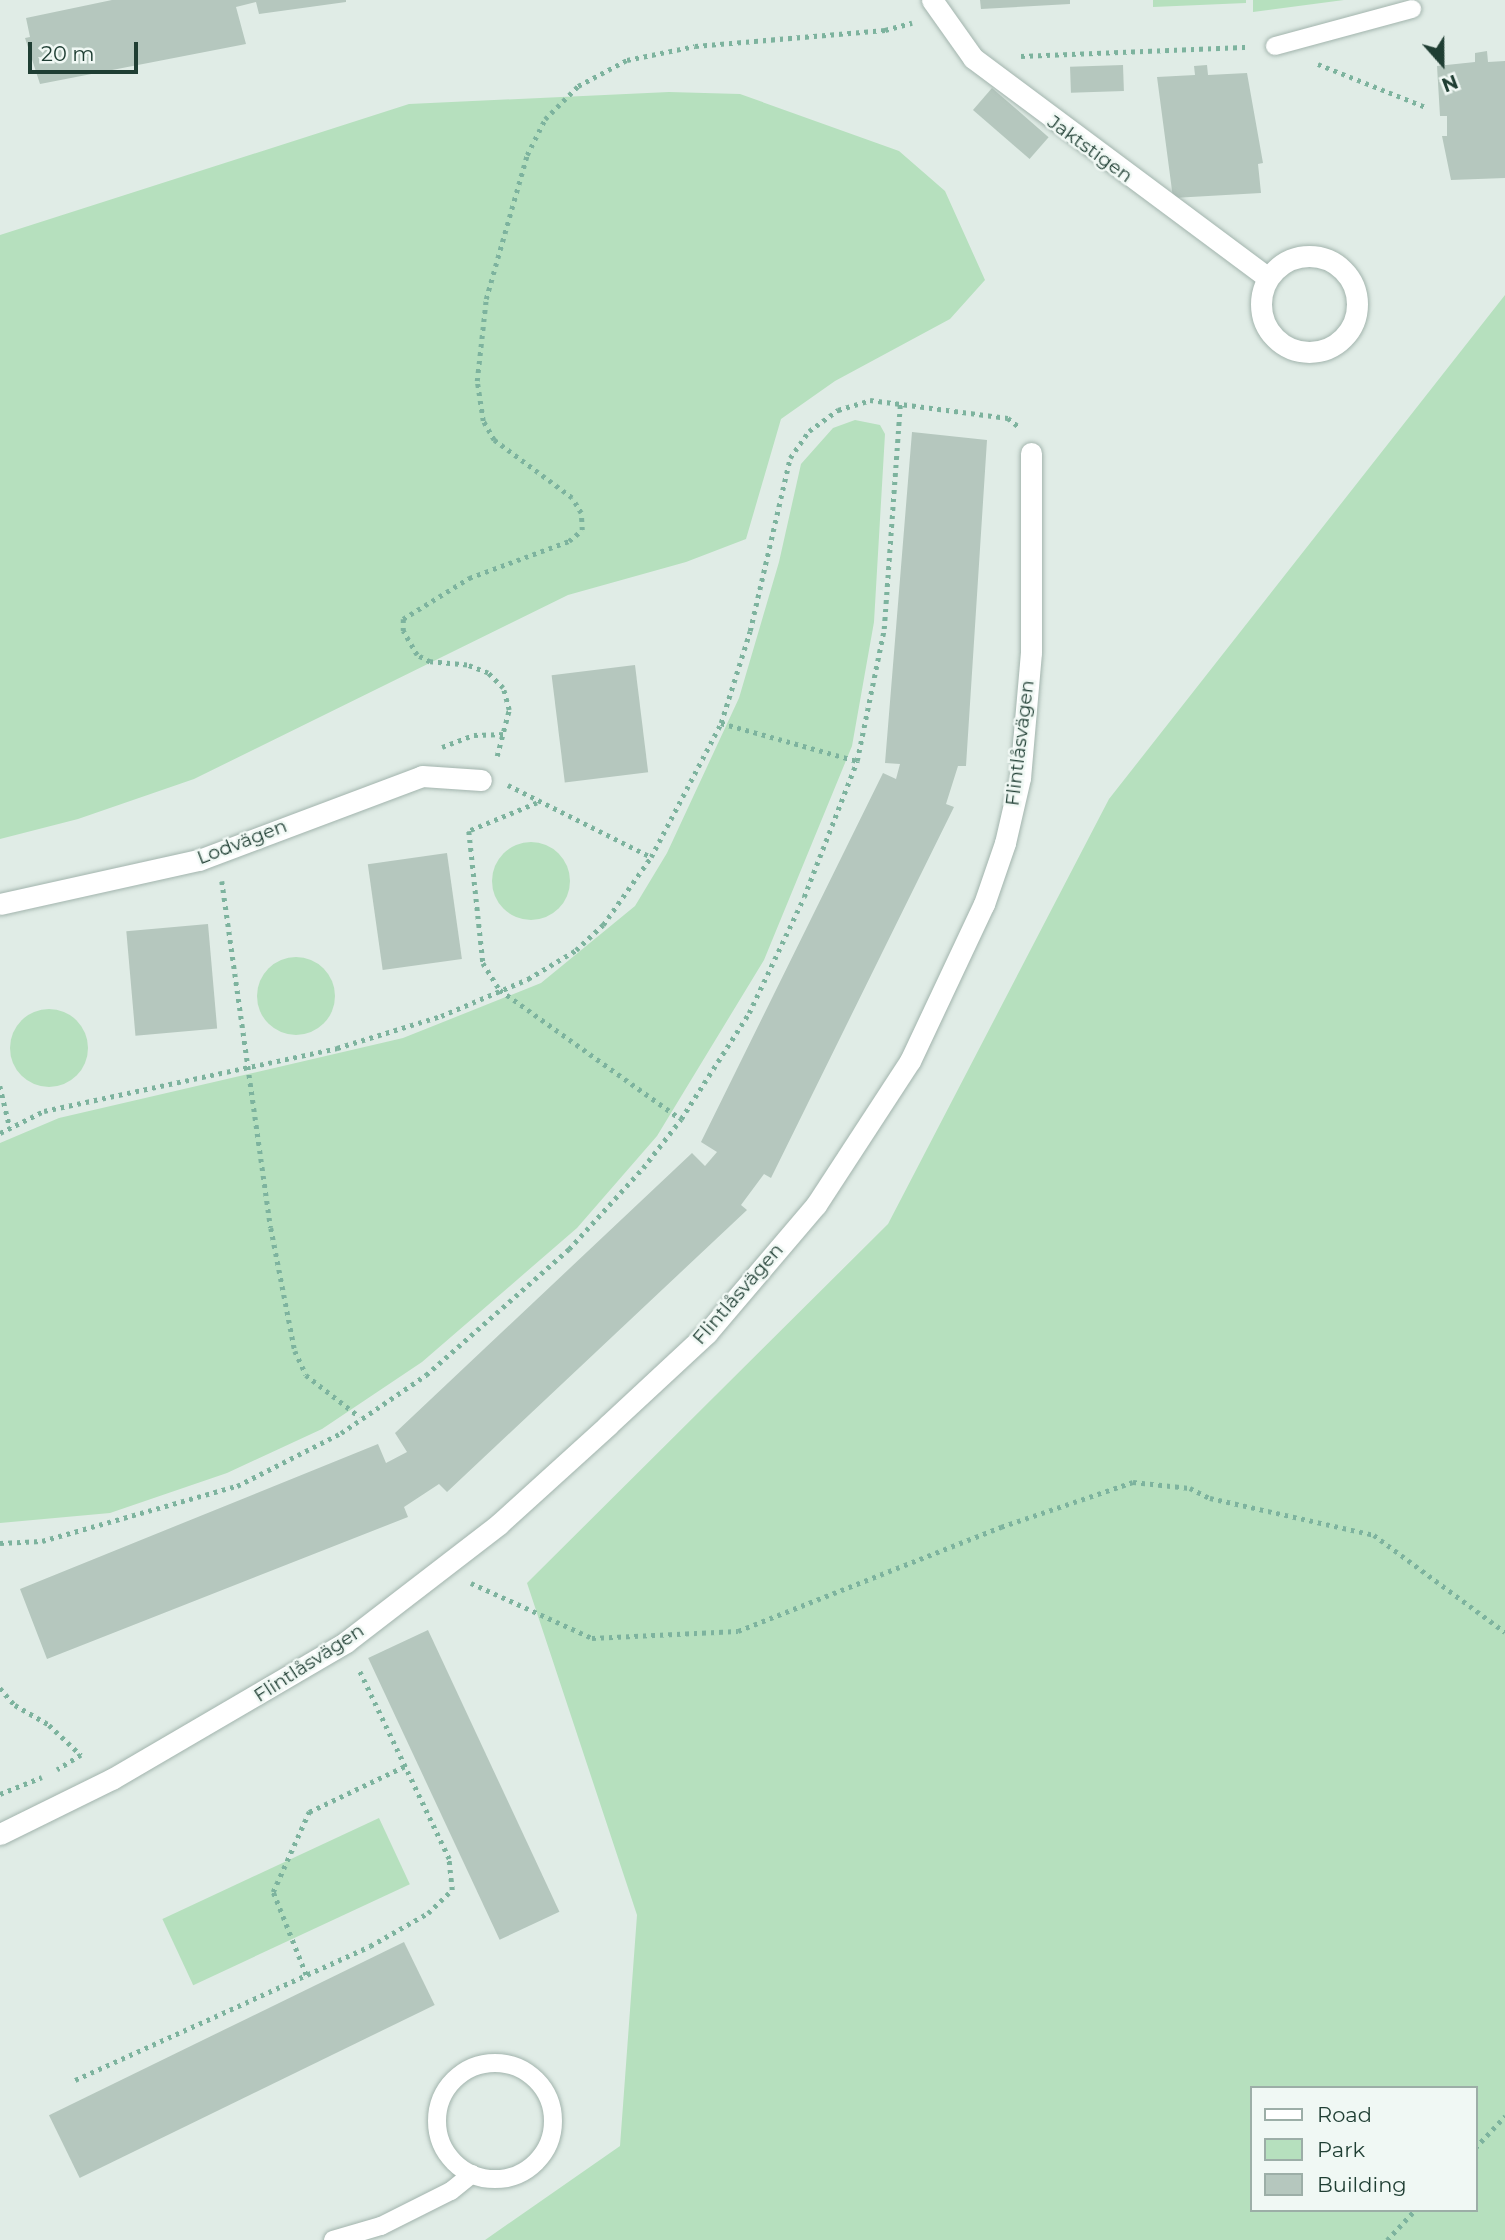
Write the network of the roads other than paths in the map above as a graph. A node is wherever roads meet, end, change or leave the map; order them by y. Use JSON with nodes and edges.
{"nodes":[{"id":1,"x":936,"y":8,"type":"edge"},
{"id":2,"x":1412,"y":9,"type":"dead end"},
{"id":3,"x":1275,"y":46,"type":"road end"},
{"id":4,"x":1268,"y":278,"type":"junction"},
{"id":5,"x":1031,"y":453,"type":"road end"},
{"id":6,"x":483,"y":778,"type":"road end"},
{"id":7,"x":0,"y":904,"type":"edge"},
{"id":8,"x":0,"y":1834,"type":"edge"},
{"id":9,"x":472,"y":2174,"type":"junction"},
{"id":10,"x":332,"y":2240,"type":"edge"}],
"edges":[{"from":1,"to":4,"type":"street","name":"Jaktstigen"},
{"from":2,"to":3,"type":"lane"},
{"from":4,"to":4,"type":"street"},
{"from":5,"to":8,"type":"street","name":"Flintlåsvägen"},
{"from":6,"to":7,"type":"street","name":"Lodvägen"},
{"from":9,"to":9,"type":"lane"},
{"from":9,"to":10,"type":"lane"}]}
